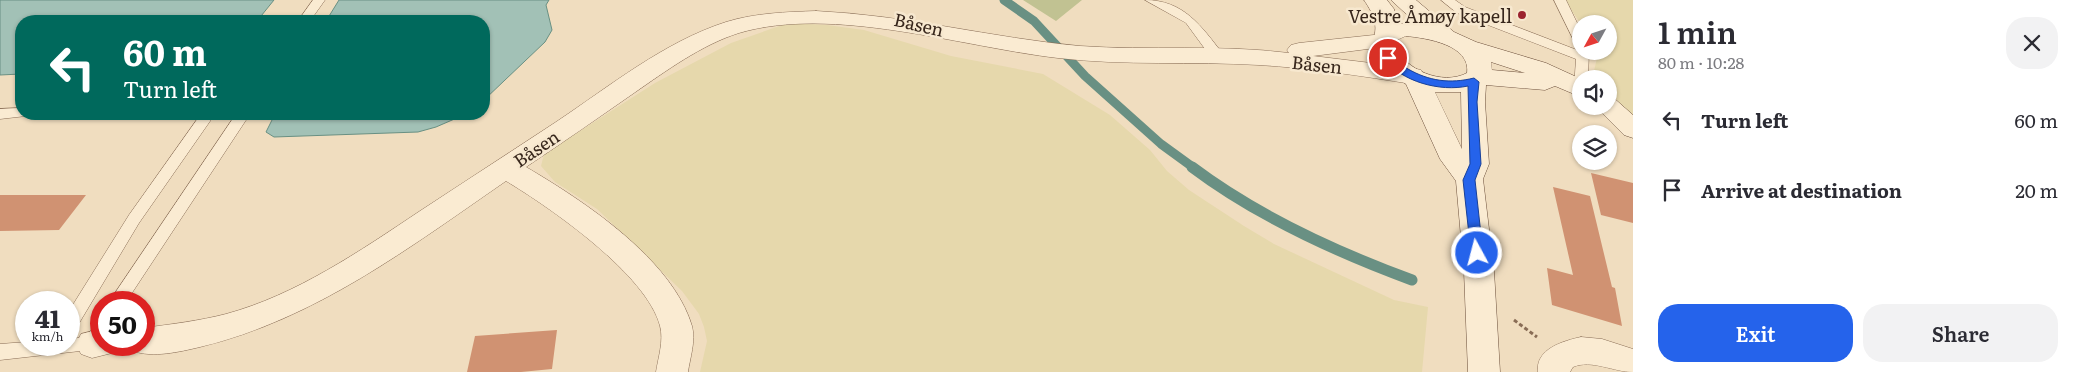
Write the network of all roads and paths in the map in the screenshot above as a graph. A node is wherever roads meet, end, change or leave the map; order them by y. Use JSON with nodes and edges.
{"nodes":[{"id":1,"x":318,"y":0,"type":"edge"},
{"id":2,"x":1152,"y":0,"type":"edge"},
{"id":3,"x":1375,"y":0,"type":"edge"},
{"id":4,"x":1402,"y":0,"type":"edge"},
{"id":5,"x":1447,"y":0,"type":"edge"},
{"id":6,"x":1560,"y":0,"type":"edge"},
{"id":7,"x":308,"y":15,"type":"edge"},
{"id":8,"x":1572,"y":25,"type":"edge"},
{"id":9,"x":1386,"y":38,"type":"junction"},
{"id":10,"x":1458,"y":42,"type":"junction"},
{"id":11,"x":1572,"y":50,"type":"edge"},
{"id":12,"x":1218,"y":57,"type":"junction"},
{"id":13,"x":1253,"y":57,"type":"junction"},
{"id":14,"x":1414,"y":77,"type":"junction"},
{"id":15,"x":1476,"y":79,"type":"junction"},
{"id":16,"x":1572,"y":84,"type":"edge"},
{"id":17,"x":1572,"y":87,"type":"edge"},
{"id":18,"x":15,"y":113,"type":"edge"},
{"id":19,"x":0,"y":114,"type":"edge"},
{"id":20,"x":1617,"y":115,"type":"edge"},
{"id":21,"x":204,"y":120,"type":"edge"},
{"id":22,"x":239,"y":120,"type":"edge"},
{"id":23,"x":1633,"y":129,"type":"edge"},
{"id":24,"x":506,"y":168,"type":"junction"},
{"id":25,"x":1469,"y":180,"type":"junction"},
{"id":26,"x":107,"y":291,"type":"edge"},
{"id":27,"x":124,"y":291,"type":"edge"},
{"id":28,"x":1509,"y":315,"type":"dead end"},
{"id":29,"x":155,"y":341,"type":"edge"},
{"id":30,"x":15,"y":351,"type":"edge"},
{"id":31,"x":0,"y":352,"type":"edge"},
{"id":32,"x":1633,"y":363,"type":"edge"},
{"id":33,"x":1558,"y":364,"type":"edge"},
{"id":34,"x":672,"y":372,"type":"edge"},
{"id":35,"x":1484,"y":372,"type":"edge"}],
"edges":[{"from":1,"to":7,"type":"lane"},
{"from":2,"to":12,"type":"lane"},
{"from":3,"to":9,"type":"street"},
{"from":4,"to":10,"type":"street"},
{"from":5,"to":11,"type":"lane"},
{"from":6,"to":8,"type":"lane"},
{"from":9,"to":10,"type":"street","name":"Båsen"},
{"from":9,"to":13,"type":"street","name":"Båsen"},
{"from":9,"to":14,"type":"street"},
{"from":10,"to":15,"type":"street"},
{"from":10,"to":16,"type":"street","name":"Båsen"},
{"from":12,"to":13,"type":"street","name":"Båsen"},
{"from":12,"to":24,"type":"street","name":"Båsen"},
{"from":13,"to":14,"type":"street","name":"Båsen"},
{"from":14,"to":15,"type":"street","name":"Båsen"},
{"from":14,"to":25,"type":"street"},
{"from":15,"to":17,"type":"street","name":"Båsen"},
{"from":15,"to":25,"type":"street"},
{"from":18,"to":19,"type":"lane"},
{"from":20,"to":23,"type":"street"},
{"from":21,"to":26,"type":"lane"},
{"from":22,"to":27,"type":"lane"},
{"from":24,"to":29,"type":"street","name":"Båsen"},
{"from":24,"to":34,"type":"street","name":"Båsen"},
{"from":25,"to":35,"type":"street"},
{"from":28,"to":33,"type":"path"},
{"from":30,"to":31,"type":"lane"},
{"from":32,"to":33,"type":"street"}]}
